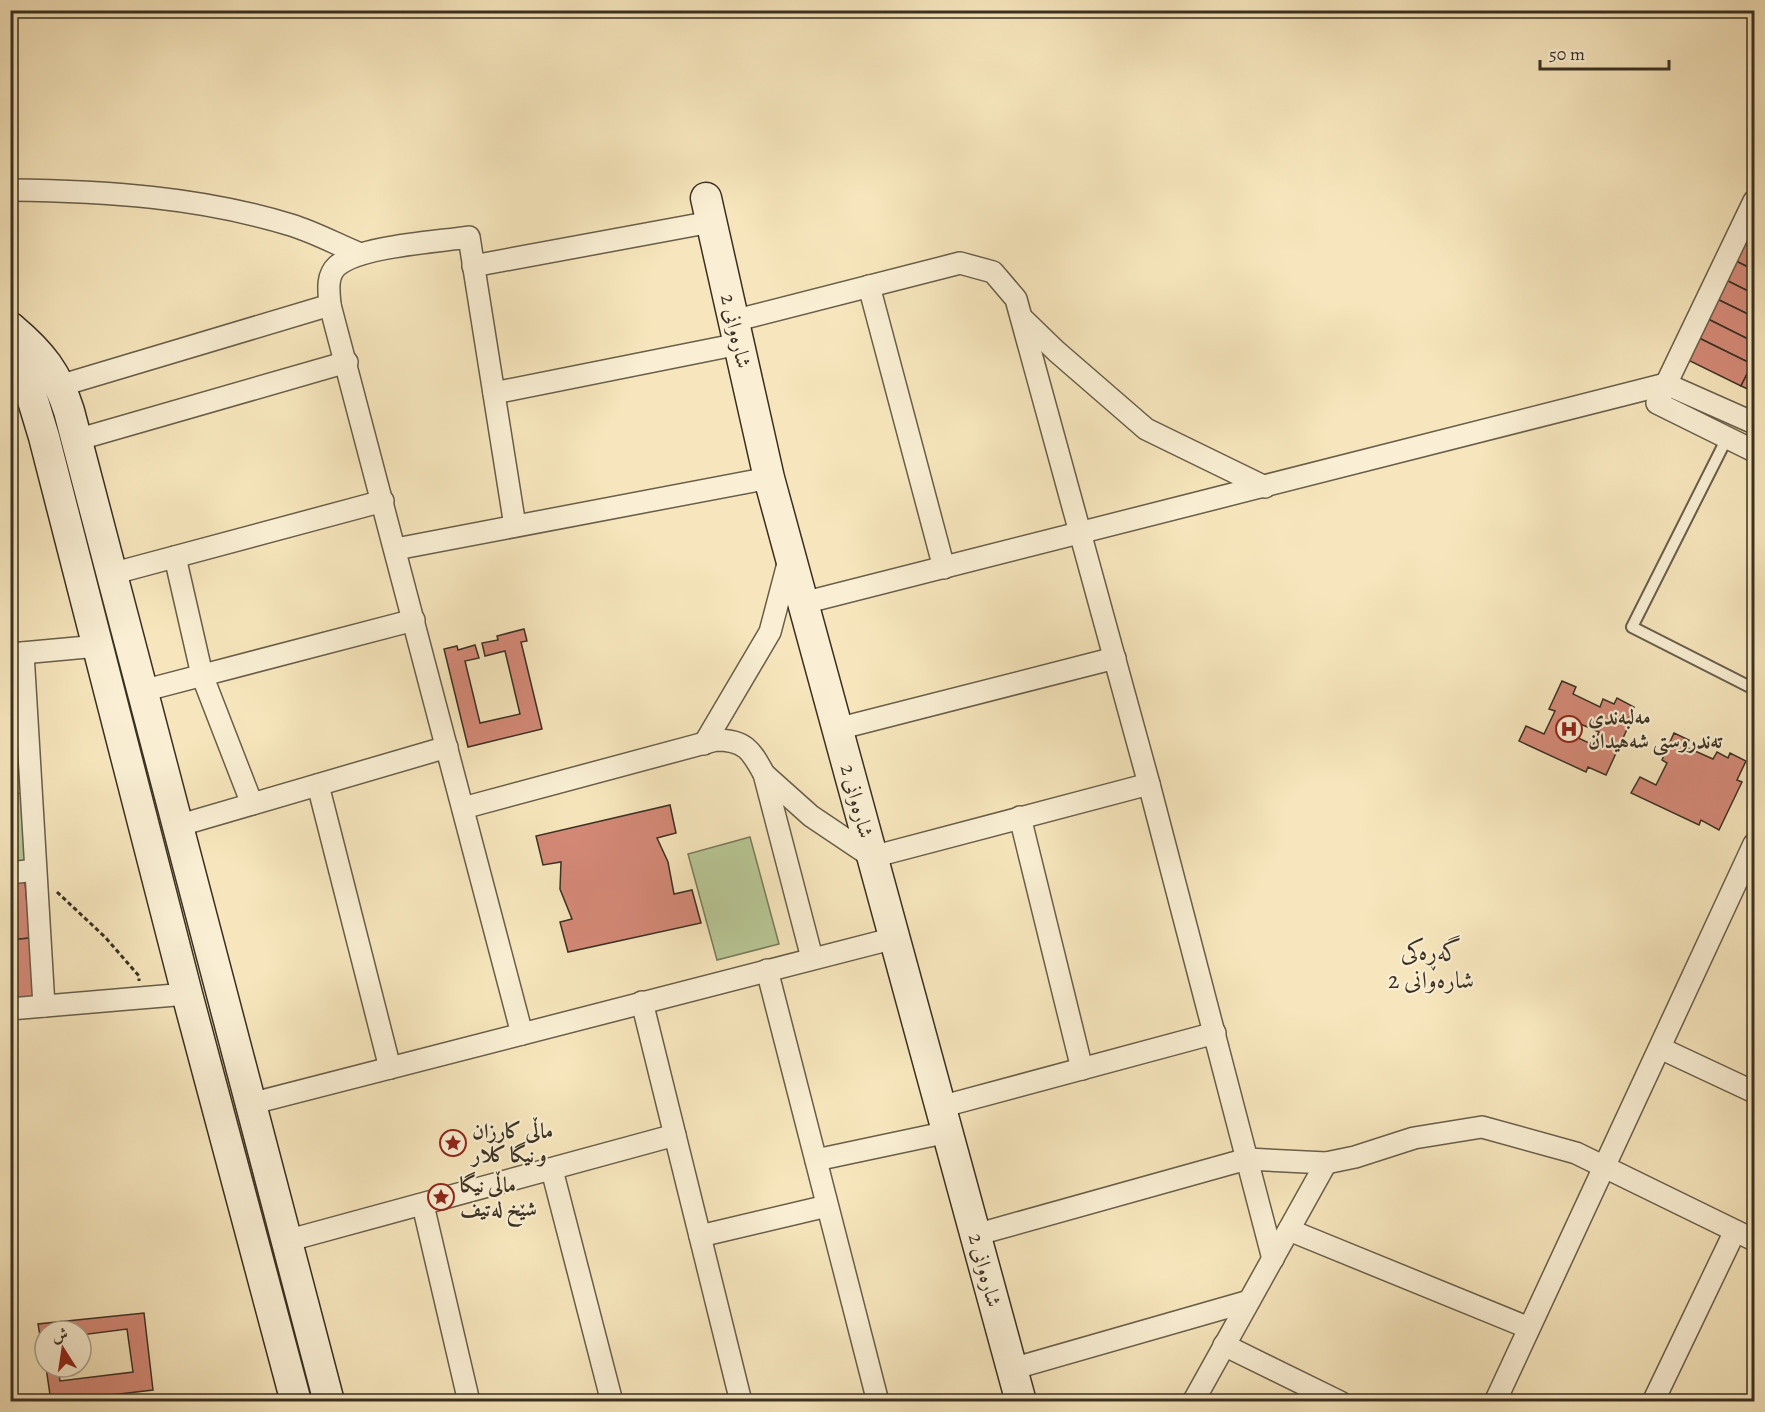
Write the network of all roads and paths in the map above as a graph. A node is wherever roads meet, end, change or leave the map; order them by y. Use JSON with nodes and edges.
{"nodes":[{"id":1,"x":10,"y":190,"type":"edge"},
{"id":2,"x":1755,"y":201,"type":"edge"},
{"id":3,"x":709,"y":210,"type":"joint"},
{"id":4,"x":358,"y":253,"type":"junction"},
{"id":5,"x":473,"y":266,"type":"junction"},
{"id":6,"x":870,"y":286,"type":"junction"},
{"id":7,"x":330,"y":305,"type":"junction"},
{"id":8,"x":1022,"y":318,"type":"junction"},
{"id":9,"x":11,"y":327,"type":"edge"},
{"id":10,"x":736,"y":333,"type":"junction"},
{"id":11,"x":347,"y":362,"type":"junction"},
{"id":12,"x":1666,"y":384,"type":"junction"},
{"id":13,"x":59,"y":386,"type":"junction"},
{"id":14,"x":494,"y":393,"type":"junction"},
{"id":15,"x":1755,"y":423,"type":"edge"},
{"id":16,"x":1727,"y":438,"type":"junction"},
{"id":17,"x":76,"y":440,"type":"junction"},
{"id":18,"x":1755,"y":451,"type":"edge"},
{"id":19,"x":769,"y":478,"type":"junction"},
{"id":20,"x":1265,"y":488,"type":"junction"},
{"id":21,"x":384,"y":501,"type":"junction"},
{"id":22,"x":515,"y":526,"type":"junction"},
{"id":23,"x":1081,"y":534,"type":"junction"},
{"id":24,"x":396,"y":549,"type":"junction"},
{"id":25,"x":790,"y":556,"type":"junction"},
{"id":26,"x":175,"y":557,"type":"junction"},
{"id":27,"x":944,"y":568,"type":"junction"},
{"id":28,"x":111,"y":574,"type":"junction"},
{"id":29,"x":803,"y":603,"type":"junction"},
{"id":30,"x":414,"y":620,"type":"junction"},
{"id":31,"x":98,"y":646,"type":"junction"},
{"id":32,"x":17,"y":653,"type":"edge"},
{"id":33,"x":1115,"y":658,"type":"junction"},
{"id":34,"x":202,"y":675,"type":"junction"},
{"id":35,"x":1755,"y":689,"type":"edge"},
{"id":36,"x":142,"y":690,"type":"junction"},
{"id":37,"x":837,"y":729,"type":"junction"},
{"id":38,"x":704,"y":744,"type":"junction"},
{"id":39,"x":447,"y":747,"type":"junction"},
{"id":40,"x":764,"y":774,"type":"junction"},
{"id":41,"x":21,"y":784,"type":"edge"},
{"id":42,"x":1149,"y":784,"type":"junction"},
{"id":43,"x":318,"y":785,"type":"junction"},
{"id":44,"x":252,"y":804,"type":"junction"},
{"id":45,"x":463,"y":808,"type":"junction"},
{"id":46,"x":1020,"y":818,"type":"junction"},
{"id":47,"x":177,"y":826,"type":"junction"},
{"id":48,"x":1755,"y":844,"type":"edge"},
{"id":49,"x":872,"y":857,"type":"junction"},
{"id":50,"x":35,"y":870,"type":"junction"},
{"id":51,"x":10,"y":873,"type":"edge"},
{"id":52,"x":895,"y":938,"type":"junction"},
{"id":53,"x":812,"y":958,"type":"junction"},
{"id":54,"x":767,"y":970,"type":"junction"},
{"id":55,"x":187,"y":994,"type":"junction"},
{"id":56,"x":141,"y":998,"type":"junction"},
{"id":57,"x":642,"y":1002,"type":"junction"},
{"id":58,"x":44,"y":1006,"type":"junction"},
{"id":59,"x":10,"y":1009,"type":"edge"},
{"id":60,"x":522,"y":1034,"type":"junction"},
{"id":61,"x":1215,"y":1034,"type":"junction"},
{"id":62,"x":1660,"y":1048,"type":"junction"},
{"id":63,"x":390,"y":1068,"type":"junction"},
{"id":64,"x":1082,"y":1069,"type":"junction"},
{"id":65,"x":1755,"y":1092,"type":"edge"},
{"id":66,"x":250,"y":1104,"type":"junction"},
{"id":67,"x":944,"y":1119,"type":"junction"},
{"id":68,"x":675,"y":1135,"type":"junction"},
{"id":69,"x":1247,"y":1159,"type":"junction"},
{"id":70,"x":816,"y":1160,"type":"junction"},
{"id":71,"x":1326,"y":1163,"type":"junction"},
{"id":72,"x":1605,"y":1167,"type":"junction"},
{"id":73,"x":267,"y":1168,"type":"junction"},
{"id":74,"x":552,"y":1170,"type":"junction"},
{"id":75,"x":236,"y":1177,"type":"junction"},
{"id":76,"x":423,"y":1205,"type":"junction"},
{"id":77,"x":827,"y":1206,"type":"junction"},
{"id":78,"x":1289,"y":1230,"type":"junction"},
{"id":79,"x":1735,"y":1231,"type":"junction"},
{"id":80,"x":284,"y":1235,"type":"junction"},
{"id":81,"x":975,"y":1235,"type":"junction"},
{"id":82,"x":252,"y":1236,"type":"junction"},
{"id":83,"x":700,"y":1236,"type":"junction"},
{"id":84,"x":1755,"y":1240,"type":"edge"},
{"id":85,"x":1273,"y":1258,"type":"junction"},
{"id":86,"x":1249,"y":1301,"type":"junction"},
{"id":87,"x":1529,"y":1328,"type":"junction"},
{"id":88,"x":1224,"y":1346,"type":"junction"},
{"id":89,"x":1012,"y":1369,"type":"junction"},
{"id":90,"x":296,"y":1401,"type":"edge"},
{"id":91,"x":329,"y":1401,"type":"edge"},
{"id":92,"x":469,"y":1401,"type":"edge"},
{"id":93,"x":612,"y":1401,"type":"edge"},
{"id":94,"x":741,"y":1401,"type":"edge"},
{"id":95,"x":878,"y":1401,"type":"edge"},
{"id":96,"x":1019,"y":1401,"type":"edge"},
{"id":97,"x":1193,"y":1401,"type":"edge"},
{"id":98,"x":1340,"y":1401,"type":"edge"},
{"id":99,"x":1495,"y":1401,"type":"edge"},
{"id":100,"x":1653,"y":1401,"type":"edge"}],
"edges":[{"from":1,"to":4,"type":"street"},
{"from":2,"to":12,"type":"street"},
{"from":3,"to":5,"type":"street"},
{"from":3,"to":10,"type":"main road","name":"شارەوانی 2"},
{"from":4,"to":5,"type":"street"},
{"from":4,"to":7,"type":"street"},
{"from":5,"to":14,"type":"street"},
{"from":6,"to":8,"type":"street"},
{"from":6,"to":10,"type":"street"},
{"from":6,"to":27,"type":"street"},
{"from":7,"to":11,"type":"street"},
{"from":7,"to":13,"type":"street"},
{"from":8,"to":20,"type":"street"},
{"from":8,"to":23,"type":"street"},
{"from":9,"to":13,"type":"main road"},
{"from":9,"to":31,"type":"main road"},
{"from":10,"to":14,"type":"street"},
{"from":10,"to":19,"type":"main road","name":"شارەوانی 2"},
{"from":11,"to":17,"type":"street"},
{"from":11,"to":21,"type":"street"},
{"from":12,"to":15,"type":"street"},
{"from":12,"to":16,"type":"street"},
{"from":12,"to":20,"type":"street"},
{"from":13,"to":17,"type":"main road"},
{"from":14,"to":22,"type":"street"},
{"from":16,"to":18,"type":"street"},
{"from":16,"to":35,"type":"lane"},
{"from":17,"to":28,"type":"main road"},
{"from":19,"to":22,"type":"street"},
{"from":19,"to":25,"type":"main road","name":"شارەوانی 2"},
{"from":20,"to":23,"type":"street"},
{"from":21,"to":24,"type":"street"},
{"from":21,"to":26,"type":"street"},
{"from":22,"to":24,"type":"street"},
{"from":23,"to":27,"type":"street"},
{"from":23,"to":33,"type":"street"},
{"from":24,"to":30,"type":"street"},
{"from":25,"to":29,"type":"main road","name":"شارەوانی 2"},
{"from":25,"to":38,"type":"street"},
{"from":26,"to":28,"type":"street"},
{"from":26,"to":34,"type":"street"},
{"from":27,"to":29,"type":"street"},
{"from":28,"to":36,"type":"main road"},
{"from":29,"to":37,"type":"main road","name":"شارەوانی 2"},
{"from":30,"to":34,"type":"street"},
{"from":30,"to":39,"type":"street"},
{"from":31,"to":32,"type":"street"},
{"from":31,"to":55,"type":"main road"},
{"from":32,"to":41,"type":"street"},
{"from":33,"to":37,"type":"street"},
{"from":33,"to":42,"type":"street"},
{"from":34,"to":36,"type":"street"},
{"from":34,"to":44,"type":"street"},
{"from":36,"to":47,"type":"main road"},
{"from":37,"to":49,"type":"main road","name":"شارەوانی 2"},
{"from":38,"to":40,"type":"street"},
{"from":38,"to":45,"type":"street"},
{"from":39,"to":43,"type":"street"},
{"from":39,"to":45,"type":"street"},
{"from":40,"to":49,"type":"street"},
{"from":40,"to":53,"type":"street"},
{"from":41,"to":50,"type":"street"},
{"from":42,"to":46,"type":"street"},
{"from":42,"to":61,"type":"street"},
{"from":43,"to":44,"type":"street"},
{"from":43,"to":63,"type":"street"},
{"from":44,"to":47,"type":"street"},
{"from":45,"to":60,"type":"street"},
{"from":46,"to":49,"type":"street"},
{"from":46,"to":64,"type":"street"},
{"from":47,"to":66,"type":"main road"},
{"from":48,"to":62,"type":"street"},
{"from":49,"to":52,"type":"main road","name":"شارەوانی 2"},
{"from":50,"to":51,"type":"street"},
{"from":50,"to":56,"type":"path"},
{"from":50,"to":58,"type":"street"},
{"from":52,"to":53,"type":"street"},
{"from":52,"to":67,"type":"main road","name":"شارەوانی 2"},
{"from":53,"to":54,"type":"street"},
{"from":54,"to":57,"type":"street"},
{"from":54,"to":70,"type":"street"},
{"from":55,"to":56,"type":"street"},
{"from":55,"to":75,"type":"main road"},
{"from":56,"to":58,"type":"street"},
{"from":57,"to":60,"type":"street"},
{"from":57,"to":68,"type":"street"},
{"from":58,"to":59,"type":"street"},
{"from":60,"to":63,"type":"street"},
{"from":61,"to":64,"type":"street"},
{"from":61,"to":69,"type":"street"},
{"from":62,"to":65,"type":"street"},
{"from":62,"to":72,"type":"street"},
{"from":63,"to":66,"type":"street"},
{"from":64,"to":67,"type":"street"},
{"from":66,"to":73,"type":"main road"},
{"from":67,"to":70,"type":"street"},
{"from":67,"to":81,"type":"main road","name":"شارەوانی 2"},
{"from":68,"to":74,"type":"street"},
{"from":68,"to":83,"type":"street"},
{"from":69,"to":71,"type":"street"},
{"from":69,"to":81,"type":"street"},
{"from":69,"to":85,"type":"street"},
{"from":70,"to":77,"type":"street"},
{"from":71,"to":72,"type":"street"},
{"from":71,"to":78,"type":"street"},
{"from":72,"to":79,"type":"street"},
{"from":72,"to":87,"type":"street"},
{"from":73,"to":75,"type":"main road"},
{"from":73,"to":80,"type":"main road"},
{"from":74,"to":76,"type":"street"},
{"from":74,"to":93,"type":"street"},
{"from":75,"to":82,"type":"main road"},
{"from":76,"to":80,"type":"street"},
{"from":76,"to":92,"type":"street"},
{"from":77,"to":83,"type":"street"},
{"from":77,"to":95,"type":"street"},
{"from":78,"to":85,"type":"street"},
{"from":78,"to":87,"type":"street"},
{"from":79,"to":84,"type":"street"},
{"from":79,"to":100,"type":"street"},
{"from":80,"to":82,"type":"main road"},
{"from":80,"to":91,"type":"main road"},
{"from":81,"to":89,"type":"main road","name":"شارەوانی 2"},
{"from":82,"to":90,"type":"main road"},
{"from":83,"to":94,"type":"street"},
{"from":85,"to":86,"type":"street"},
{"from":86,"to":88,"type":"street"},
{"from":86,"to":89,"type":"street"},
{"from":87,"to":99,"type":"street"},
{"from":88,"to":97,"type":"street"},
{"from":88,"to":98,"type":"street"},
{"from":89,"to":96,"type":"main road","name":"شارەوانی 2"}]}
